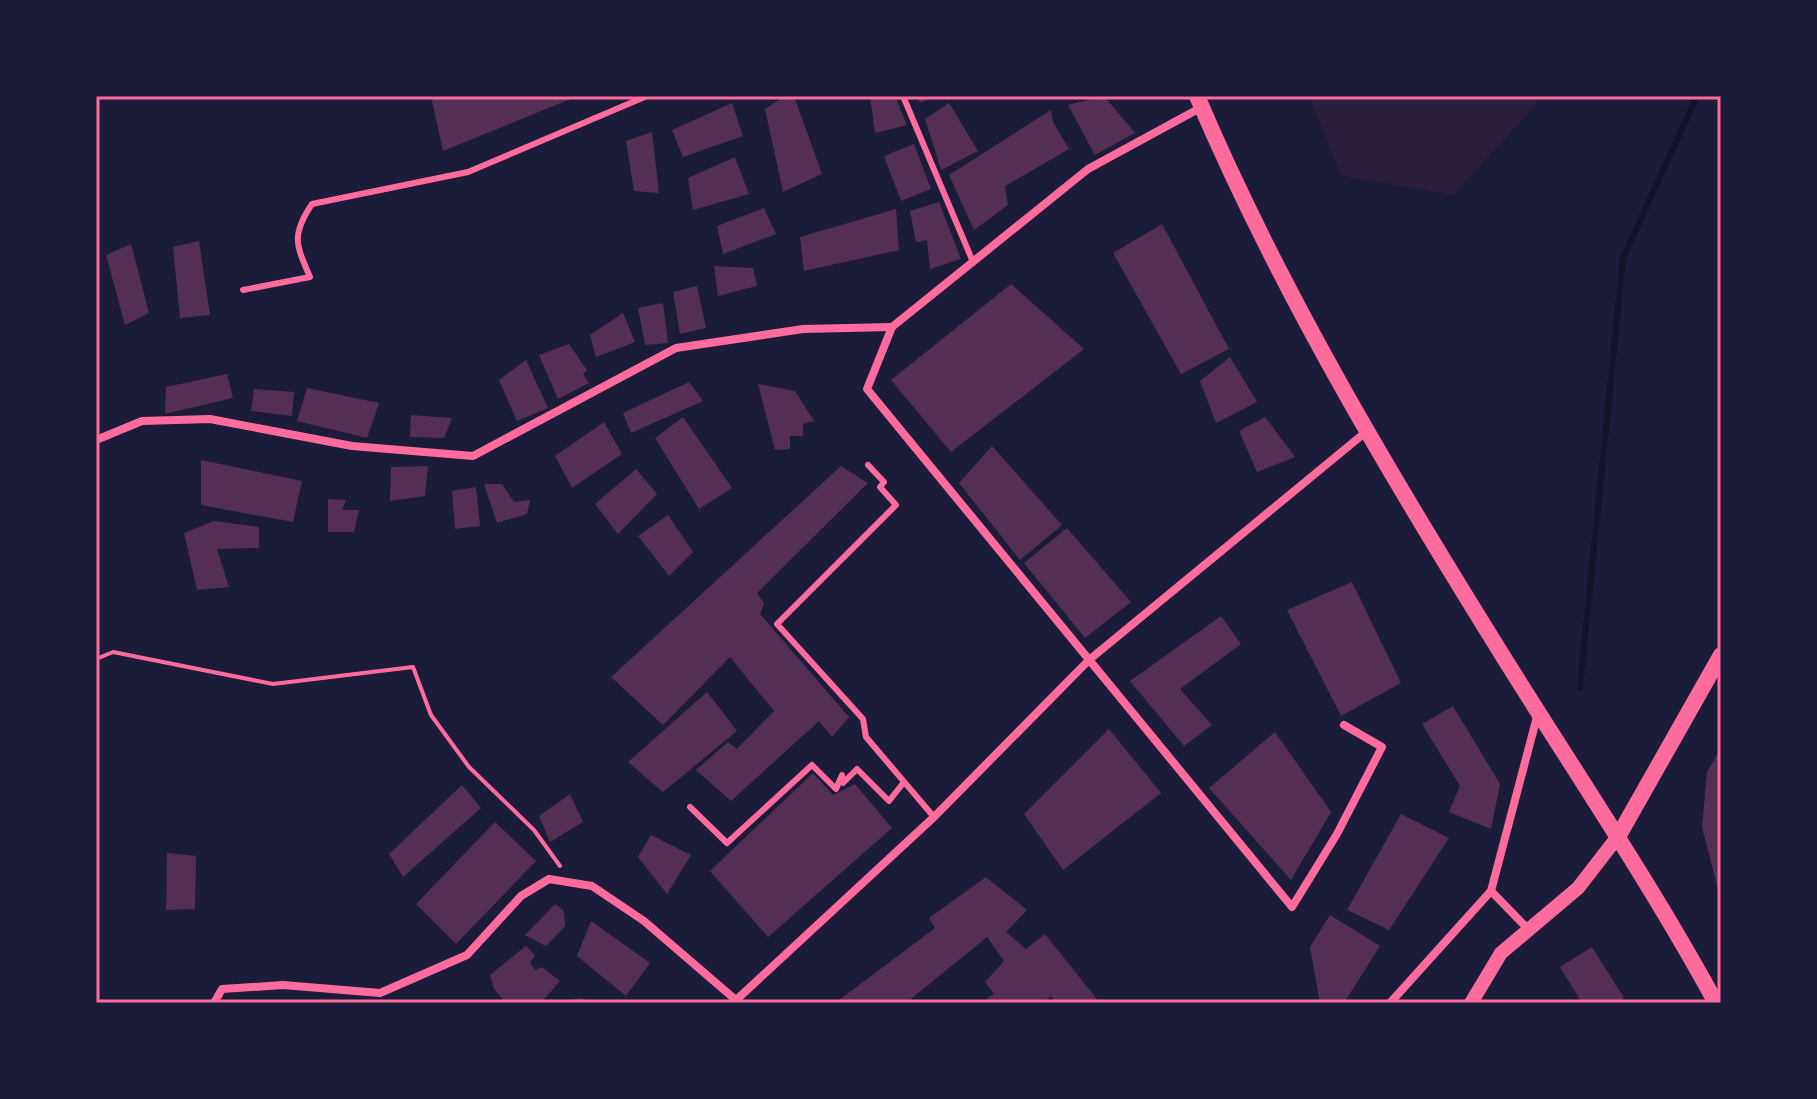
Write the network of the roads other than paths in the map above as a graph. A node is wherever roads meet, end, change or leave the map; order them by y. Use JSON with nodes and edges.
{"nodes":[{"id":1,"x":647,"y":96,"type":"edge"},
{"id":2,"x":903,"y":96,"type":"edge"},
{"id":3,"x":1200,"y":102,"type":"edge"},
{"id":4,"x":973,"y":263,"type":"junction"},
{"id":5,"x":243,"y":290,"type":"dead end"},
{"id":6,"x":892,"y":327,"type":"junction"},
{"id":7,"x":1367,"y":431,"type":"junction"},
{"id":8,"x":96,"y":440,"type":"edge"},
{"id":9,"x":868,"y":465,"type":"dead end"},
{"id":10,"x":1721,"y":655,"type":"edge"},
{"id":11,"x":1089,"y":660,"type":"junction"},
{"id":12,"x":1538,"y":710,"type":"junction"},
{"id":13,"x":1344,"y":725,"type":"dead end"},
{"id":14,"x":904,"y":782,"type":"junction"},
{"id":15,"x":690,"y":807,"type":"dead end"},
{"id":16,"x":934,"y":817,"type":"junction"},
{"id":17,"x":1619,"y":835,"type":"junction"},
{"id":18,"x":1491,"y":891,"type":"junction"},
{"id":19,"x":1528,"y":929,"type":"junction"},
{"id":20,"x":736,"y":1002,"type":"edge"},
{"id":21,"x":214,"y":1003,"type":"edge"},
{"id":22,"x":1390,"y":1003,"type":"edge"},
{"id":23,"x":1471,"y":1003,"type":"edge"},
{"id":24,"x":1716,"y":1003,"type":"edge"}],
"edges":[{"from":1,"to":5,"type":"lane"},
{"from":2,"to":4,"type":"lane"},
{"from":3,"to":4,"type":"street"},
{"from":3,"to":7,"type":"main road"},
{"from":4,"to":6,"type":"street"},
{"from":6,"to":8,"type":"street"},
{"from":6,"to":11,"type":"street"},
{"from":7,"to":11,"type":"street"},
{"from":7,"to":12,"type":"main road"},
{"from":9,"to":14,"type":"lane"},
{"from":10,"to":17,"type":"main road"},
{"from":11,"to":13,"type":"street"},
{"from":11,"to":16,"type":"street"},
{"from":12,"to":17,"type":"main road"},
{"from":12,"to":18,"type":"street"},
{"from":14,"to":15,"type":"lane"},
{"from":14,"to":16,"type":"lane"},
{"from":16,"to":20,"type":"street"},
{"from":17,"to":19,"type":"street"},
{"from":17,"to":24,"type":"main road"},
{"from":18,"to":19,"type":"street"},
{"from":18,"to":22,"type":"street"},
{"from":19,"to":23,"type":"street"},
{"from":20,"to":21,"type":"street"}]}
